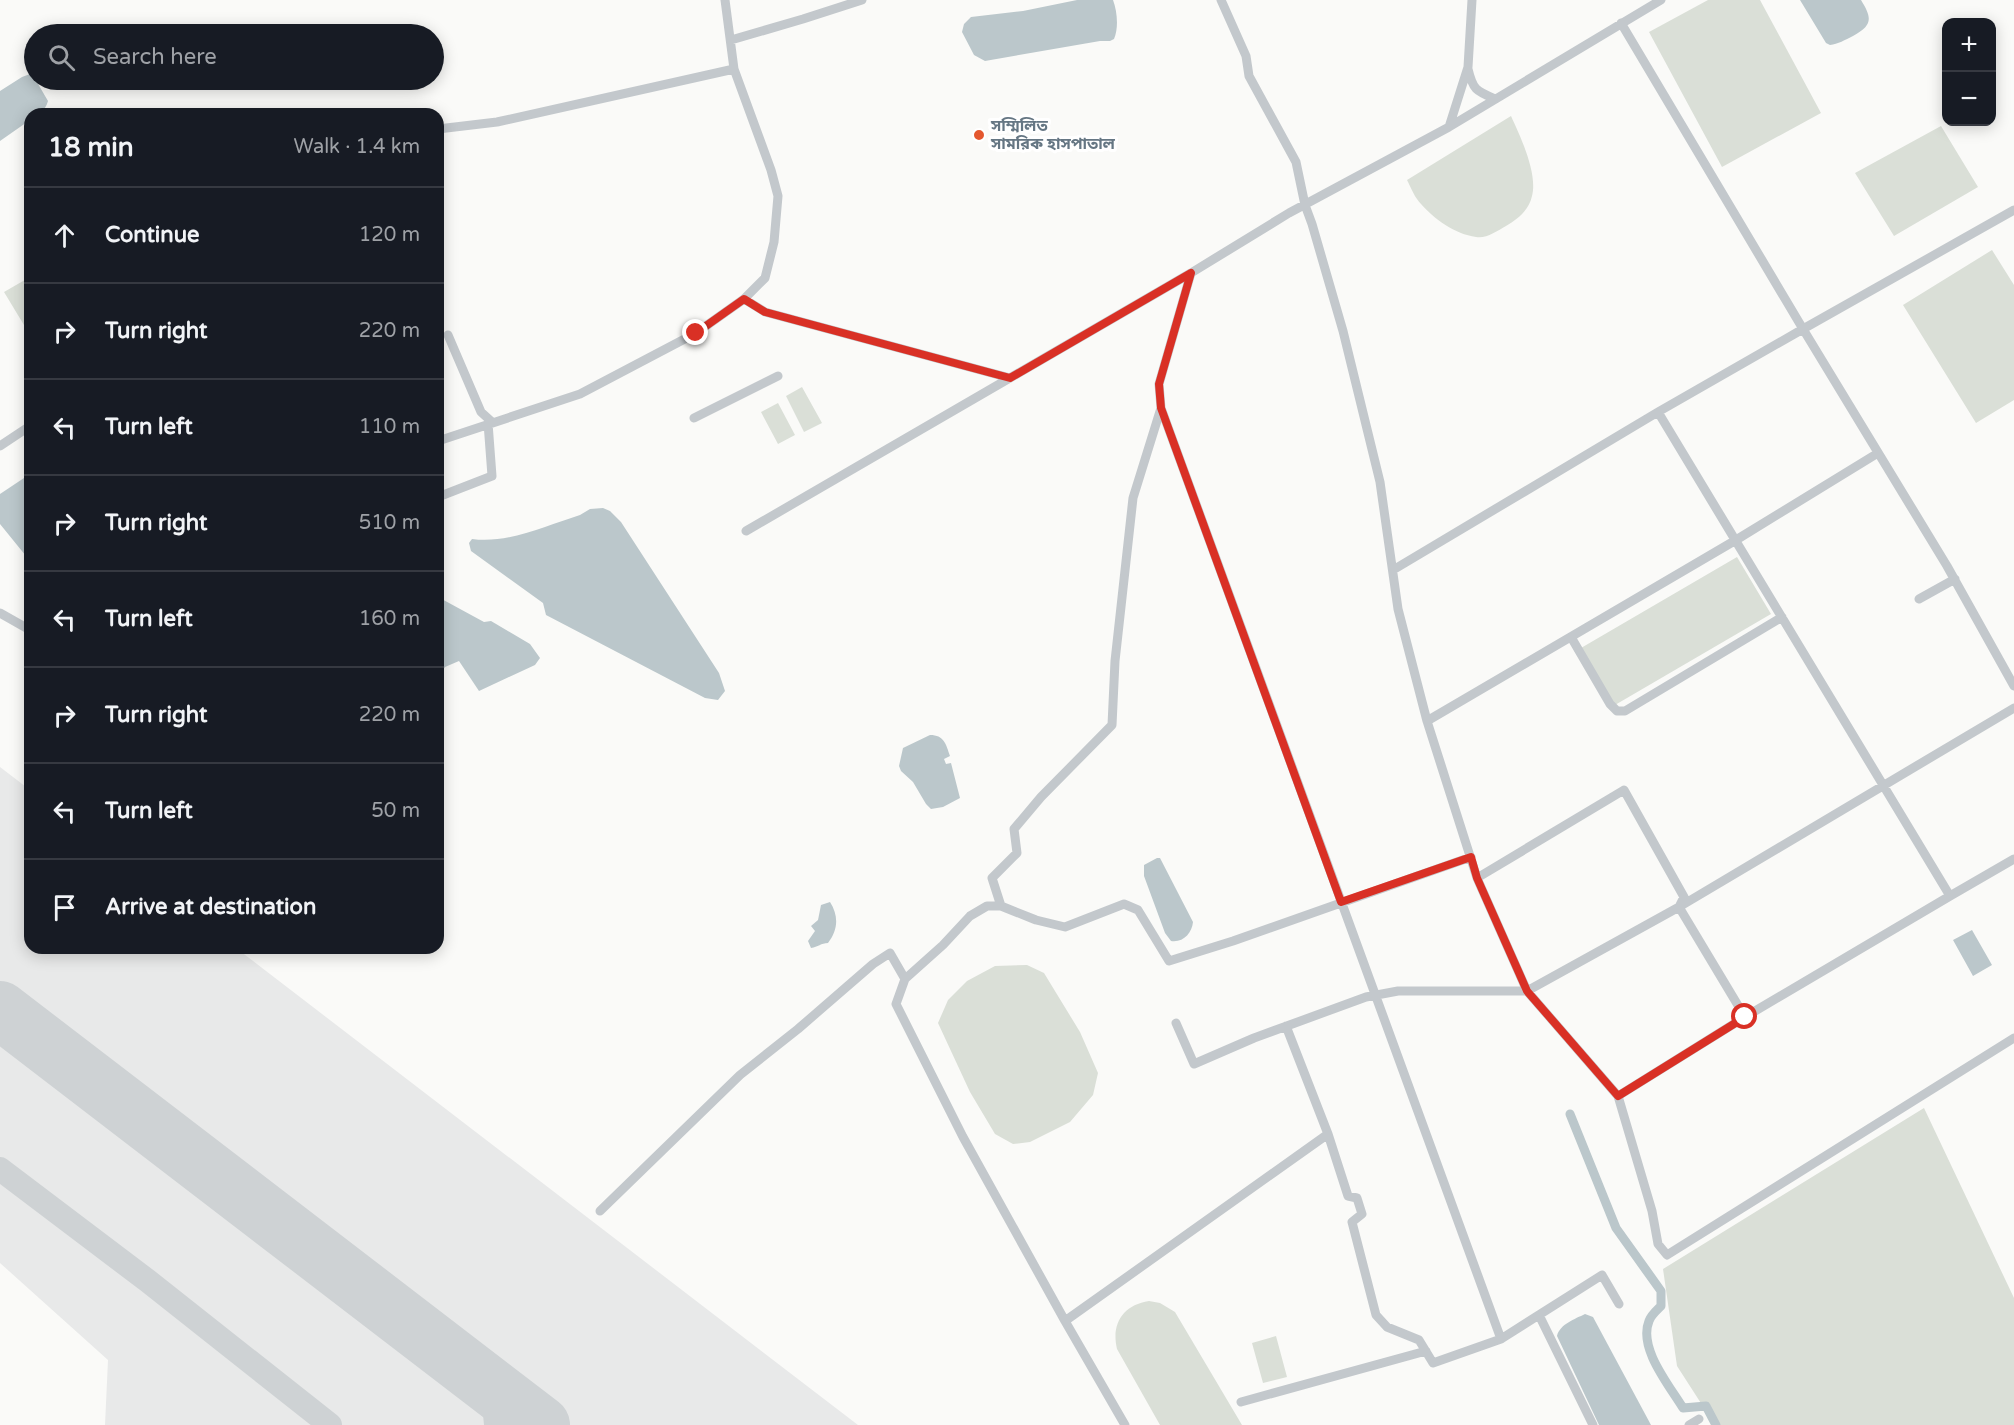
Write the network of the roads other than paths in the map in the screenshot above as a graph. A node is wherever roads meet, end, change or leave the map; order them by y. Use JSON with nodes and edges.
{"nodes":[{"id":1,"x":725,"y":0,"type":"edge"},
{"id":2,"x":862,"y":0,"type":"edge"},
{"id":3,"x":1221,"y":0,"type":"edge"},
{"id":4,"x":1472,"y":0,"type":"edge"},
{"id":5,"x":1660,"y":0,"type":"edge"},
{"id":6,"x":1621,"y":23,"type":"junction"},
{"id":7,"x":731,"y":40,"type":"junction"},
{"id":8,"x":1468,"y":67,"type":"junction"},
{"id":9,"x":734,"y":69,"type":"junction"},
{"id":10,"x":1495,"y":99,"type":"junction"},
{"id":11,"x":1449,"y":127,"type":"junction"},
{"id":12,"x":444,"y":128,"type":"edge"},
{"id":13,"x":1305,"y":204,"type":"junction"},
{"id":14,"x":2014,"y":210,"type":"edge"},
{"id":15,"x":1191,"y":273,"type":"junction"},
{"id":16,"x":744,"y":299,"type":"junction"},
{"id":17,"x":1803,"y":329,"type":"junction"},
{"id":18,"x":448,"y":335,"type":"dead end"},
{"id":19,"x":778,"y":376,"type":"dead end"},
{"id":20,"x":1010,"y":378,"type":"junction"},
{"id":21,"x":1161,"y":408,"type":"junction"},
{"id":22,"x":1658,"y":412,"type":"junction"},
{"id":23,"x":694,"y":418,"type":"dead end"},
{"id":24,"x":490,"y":422,"type":"junction"},
{"id":25,"x":24,"y":430,"type":"edge"},
{"id":26,"x":444,"y":439,"type":"edge"},
{"id":27,"x":0,"y":446,"type":"edge"},
{"id":28,"x":1878,"y":453,"type":"junction"},
{"id":29,"x":444,"y":495,"type":"edge"},
{"id":30,"x":746,"y":531,"type":"dead end"},
{"id":31,"x":1736,"y":540,"type":"junction"},
{"id":32,"x":1393,"y":570,"type":"junction"},
{"id":33,"x":1954,"y":579,"type":"junction"},
{"id":34,"x":1919,"y":599,"type":"dead end"},
{"id":35,"x":0,"y":613,"type":"edge"},
{"id":36,"x":1782,"y":617,"type":"junction"},
{"id":37,"x":24,"y":627,"type":"edge"},
{"id":38,"x":1571,"y":637,"type":"junction"},
{"id":39,"x":2014,"y":686,"type":"edge"},
{"id":40,"x":2014,"y":708,"type":"edge"},
{"id":41,"x":1427,"y":721,"type":"junction"},
{"id":42,"x":1884,"y":785,"type":"junction"},
{"id":43,"x":1471,"y":857,"type":"junction"},
{"id":44,"x":2014,"y":859,"type":"edge"},
{"id":45,"x":1477,"y":878,"type":"junction"},
{"id":46,"x":1950,"y":896,"type":"junction"},
{"id":47,"x":1341,"y":902,"type":"junction"},
{"id":48,"x":1001,"y":906,"type":"junction"},
{"id":49,"x":1679,"y":907,"type":"junction"},
{"id":50,"x":905,"y":979,"type":"junction"},
{"id":51,"x":1527,"y":991,"type":"junction"},
{"id":52,"x":1745,"y":1017,"type":"junction"},
{"id":53,"x":1176,"y":1023,"type":"dead end"},
{"id":54,"x":1286,"y":1026,"type":"junction"},
{"id":55,"x":2014,"y":1038,"type":"edge"},
{"id":56,"x":1618,"y":1096,"type":"junction"},
{"id":57,"x":1328,"y":1134,"type":"junction"},
{"id":58,"x":600,"y":1211,"type":"dead end"},
{"id":59,"x":1619,"y":1304,"type":"dead end"},
{"id":60,"x":1539,"y":1315,"type":"junction"},
{"id":61,"x":1065,"y":1321,"type":"junction"},
{"id":62,"x":1501,"y":1339,"type":"junction"},
{"id":63,"x":1426,"y":1351,"type":"junction"},
{"id":64,"x":1241,"y":1402,"type":"dead end"},
{"id":65,"x":1699,"y":1419,"type":"dead end"},
{"id":66,"x":1125,"y":1425,"type":"edge"},
{"id":67,"x":1593,"y":1425,"type":"edge"},
{"id":68,"x":1689,"y":1425,"type":"edge"}],
"edges":[{"from":1,"to":7,"type":"street"},
{"from":2,"to":7,"type":"street"},
{"from":3,"to":13,"type":"street"},
{"from":4,"to":8,"type":"street"},
{"from":5,"to":6,"type":"street"},
{"from":6,"to":10,"type":"street"},
{"from":6,"to":17,"type":"street"},
{"from":7,"to":9,"type":"street"},
{"from":8,"to":10,"type":"street"},
{"from":8,"to":11,"type":"street"},
{"from":9,"to":12,"type":"street"},
{"from":9,"to":16,"type":"street"},
{"from":10,"to":11,"type":"street"},
{"from":11,"to":13,"type":"street"},
{"from":13,"to":15,"type":"street"},
{"from":13,"to":32,"type":"street"},
{"from":14,"to":17,"type":"street"},
{"from":15,"to":20,"type":"street"},
{"from":15,"to":21,"type":"street"},
{"from":16,"to":20,"type":"street"},
{"from":16,"to":24,"type":"street"},
{"from":17,"to":22,"type":"street"},
{"from":17,"to":28,"type":"street"},
{"from":18,"to":24,"type":"street"},
{"from":19,"to":23,"type":"street"},
{"from":20,"to":30,"type":"street"},
{"from":21,"to":47,"type":"street"},
{"from":21,"to":48,"type":"street"},
{"from":22,"to":31,"type":"street"},
{"from":22,"to":32,"type":"street"},
{"from":24,"to":26,"type":"street"},
{"from":24,"to":29,"type":"street"},
{"from":25,"to":27,"type":"street"},
{"from":28,"to":31,"type":"street"},
{"from":28,"to":33,"type":"street"},
{"from":31,"to":36,"type":"street"},
{"from":31,"to":38,"type":"street"},
{"from":32,"to":41,"type":"street"},
{"from":33,"to":34,"type":"street"},
{"from":33,"to":39,"type":"street"},
{"from":35,"to":37,"type":"street"},
{"from":36,"to":38,"type":"street"},
{"from":36,"to":42,"type":"street"},
{"from":38,"to":41,"type":"street"},
{"from":40,"to":42,"type":"street"},
{"from":41,"to":43,"type":"street"},
{"from":42,"to":46,"type":"street"},
{"from":42,"to":49,"type":"street"},
{"from":43,"to":45,"type":"street"},
{"from":43,"to":47,"type":"street"},
{"from":44,"to":46,"type":"street"},
{"from":45,"to":49,"type":"street"},
{"from":45,"to":51,"type":"street"},
{"from":46,"to":52,"type":"street"},
{"from":47,"to":48,"type":"street"},
{"from":47,"to":62,"type":"street"},
{"from":48,"to":50,"type":"street"},
{"from":49,"to":51,"type":"street"},
{"from":49,"to":52,"type":"street"},
{"from":50,"to":58,"type":"street"},
{"from":50,"to":61,"type":"street"},
{"from":51,"to":54,"type":"street"},
{"from":51,"to":56,"type":"street"},
{"from":52,"to":56,"type":"street"},
{"from":53,"to":54,"type":"street"},
{"from":54,"to":57,"type":"street"},
{"from":55,"to":56,"type":"street"},
{"from":57,"to":61,"type":"street"},
{"from":57,"to":63,"type":"street"},
{"from":59,"to":60,"type":"street"},
{"from":60,"to":62,"type":"street"},
{"from":60,"to":67,"type":"street"},
{"from":61,"to":66,"type":"street"},
{"from":62,"to":63,"type":"street"},
{"from":63,"to":64,"type":"street"},
{"from":65,"to":68,"type":"street"}]}
